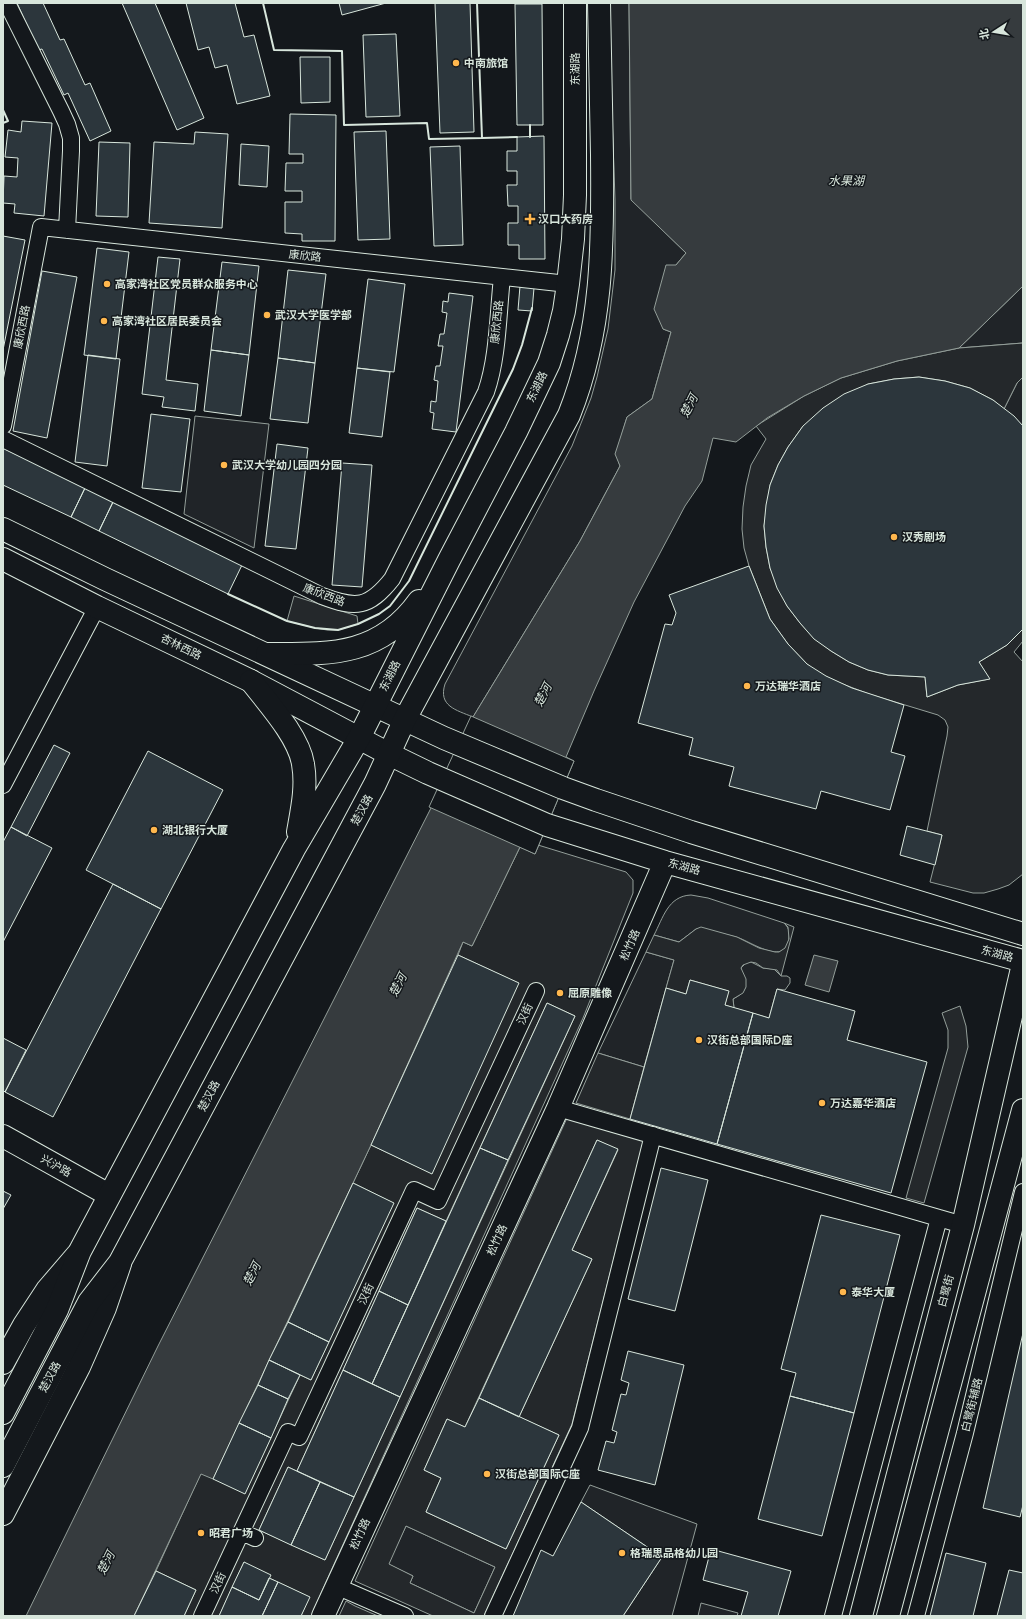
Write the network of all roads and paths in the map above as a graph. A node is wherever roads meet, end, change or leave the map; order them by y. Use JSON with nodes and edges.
{"nodes":[{"id":1,"x":7,"y":3,"type":"edge"},
{"id":2,"x":575,"y":3,"type":"edge"},
{"id":3,"x":599,"y":3,"type":"edge"},
{"id":4,"x":41,"y":227,"type":"joint"},
{"id":5,"x":67,"y":230,"type":"junction"},
{"id":6,"x":502,"y":277,"type":"junction"},
{"id":7,"x":568,"y":284,"type":"junction"},
{"id":8,"x":3,"y":426,"type":"edge"},
{"id":9,"x":3,"y":439,"type":"edge"},
{"id":10,"x":3,"y":529,"type":"edge"},
{"id":11,"x":3,"y":559,"type":"edge"},
{"id":12,"x":449,"y":560,"type":"junction"},
{"id":13,"x":97,"y":607,"type":"junction"},
{"id":14,"x":267,"y":654,"type":"junction"},
{"id":15,"x":251,"y":681,"type":"junction"},
{"id":16,"x":375,"y":706,"type":"junction"},
{"id":17,"x":405,"y":719,"type":"junction"},
{"id":18,"x":359,"y":738,"type":"junction"},
{"id":19,"x":389,"y":754,"type":"junction"},
{"id":20,"x":3,"y":785,"type":"edge"},
{"id":21,"x":294,"y":849,"type":"junction"},
{"id":22,"x":665,"y":862,"type":"junction"},
{"id":23,"x":1023,"y":934,"type":"edge"},
{"id":24,"x":1023,"y":961,"type":"edge"},
{"id":25,"x":1023,"y":964,"type":"edge"},
{"id":26,"x":536,"y":991,"type":"dead end"},
{"id":27,"x":558,"y":1108,"type":"junction"},
{"id":28,"x":1023,"y":1110,"type":"edge"},
{"id":29,"x":653,"y":1135,"type":"junction"},
{"id":30,"x":3,"y":1136,"type":"edge"},
{"id":31,"x":1016,"y":1166,"type":"edge"},
{"id":32,"x":1023,"y":1192,"type":"edge"},
{"id":33,"x":109,"y":1195,"type":"junction"},
{"id":34,"x":939,"y":1218,"type":"junction"},
{"id":35,"x":963,"y":1225,"type":"junction"},
{"id":36,"x":80,"y":1251,"type":"junction"},
{"id":37,"x":120,"y":1262,"type":"junction"},
{"id":38,"x":3,"y":1363,"type":"edge"},
{"id":39,"x":3,"y":1413,"type":"edge"},
{"id":40,"x":3,"y":1466,"type":"edge"},
{"id":41,"x":3,"y":1514,"type":"edge"},
{"id":42,"x":336,"y":1586,"type":"junction"},
{"id":43,"x":202,"y":1616,"type":"edge"},
{"id":44,"x":323,"y":1616,"type":"edge"},
{"id":45,"x":405,"y":1616,"type":"edge"},
{"id":46,"x":493,"y":1616,"type":"edge"},
{"id":47,"x":834,"y":1616,"type":"edge"},
{"id":48,"x":861,"y":1616,"type":"edge"},
{"id":49,"x":888,"y":1616,"type":"edge"},
{"id":50,"x":916,"y":1616,"type":"edge"}],
"edges":[{"from":1,"to":5,"type":"street"},
{"from":2,"to":7,"type":"main road","name":"东湖路"},
{"from":3,"to":17,"type":"main road"},
{"from":4,"to":5,"type":"street","name":"康欣路"},
{"from":4,"to":8,"type":"street","name":"康欣西路"},
{"from":5,"to":6,"type":"street","name":"康欣路"},
{"from":6,"to":7,"type":"street","name":"康欣路"},
{"from":6,"to":9,"type":"street","name":"康欣西路"},
{"from":7,"to":12,"type":"main road","name":"东湖路"},
{"from":10,"to":14,"type":"main road"},
{"from":11,"to":13,"type":"main road","name":"杏林西路"},
{"from":12,"to":14,"type":"main road"},
{"from":12,"to":16,"type":"main road","name":"东湖路"},
{"from":13,"to":15,"type":"main road","name":"杏林西路"},
{"from":13,"to":20,"type":"street"},
{"from":14,"to":16,"type":"main road"},
{"from":15,"to":18,"type":"main road","name":"杏林西路"},
{"from":15,"to":21,"type":"main road"},
{"from":16,"to":17,"type":"main road","name":"东湖路"},
{"from":16,"to":18,"type":"main road"},
{"from":17,"to":19,"type":"main road","name":"楚汉路"},
{"from":17,"to":23,"type":"main road","name":"东湖路"},
{"from":18,"to":19,"type":"main road","name":"东湖路"},
{"from":18,"to":21,"type":"main road"},
{"from":19,"to":22,"type":"main road","name":"东湖路"},
{"from":19,"to":37,"type":"main road","name":"楚汉路"},
{"from":21,"to":33,"type":"main road"},
{"from":22,"to":24,"type":"main road","name":"东湖路"},
{"from":22,"to":27,"type":"main road","name":"松竹路"},
{"from":25,"to":35,"type":"main road","name":"白鹭街"},
{"from":26,"to":43,"type":"street","name":"汉街"},
{"from":27,"to":29,"type":"street"},
{"from":27,"to":42,"type":"main road","name":"松竹路"},
{"from":28,"to":31,"type":"main road"},
{"from":29,"to":34,"type":"street"},
{"from":29,"to":46,"type":"street"},
{"from":30,"to":33,"type":"main road","name":"兴沪路"},
{"from":31,"to":49,"type":"main road"},
{"from":32,"to":50,"type":"street","name":"白鹭街辅路"},
{"from":33,"to":36,"type":"main road"},
{"from":34,"to":35,"type":"street"},
{"from":34,"to":47,"type":"street"},
{"from":35,"to":48,"type":"main road","name":"白鹭街"},
{"from":36,"to":38,"type":"main road"},
{"from":36,"to":39,"type":"main road"},
{"from":37,"to":40,"type":"main road","name":"楚汉路"},
{"from":37,"to":41,"type":"main road"},
{"from":42,"to":44,"type":"main road","name":"松竹路"},
{"from":42,"to":45,"type":"street"}]}
